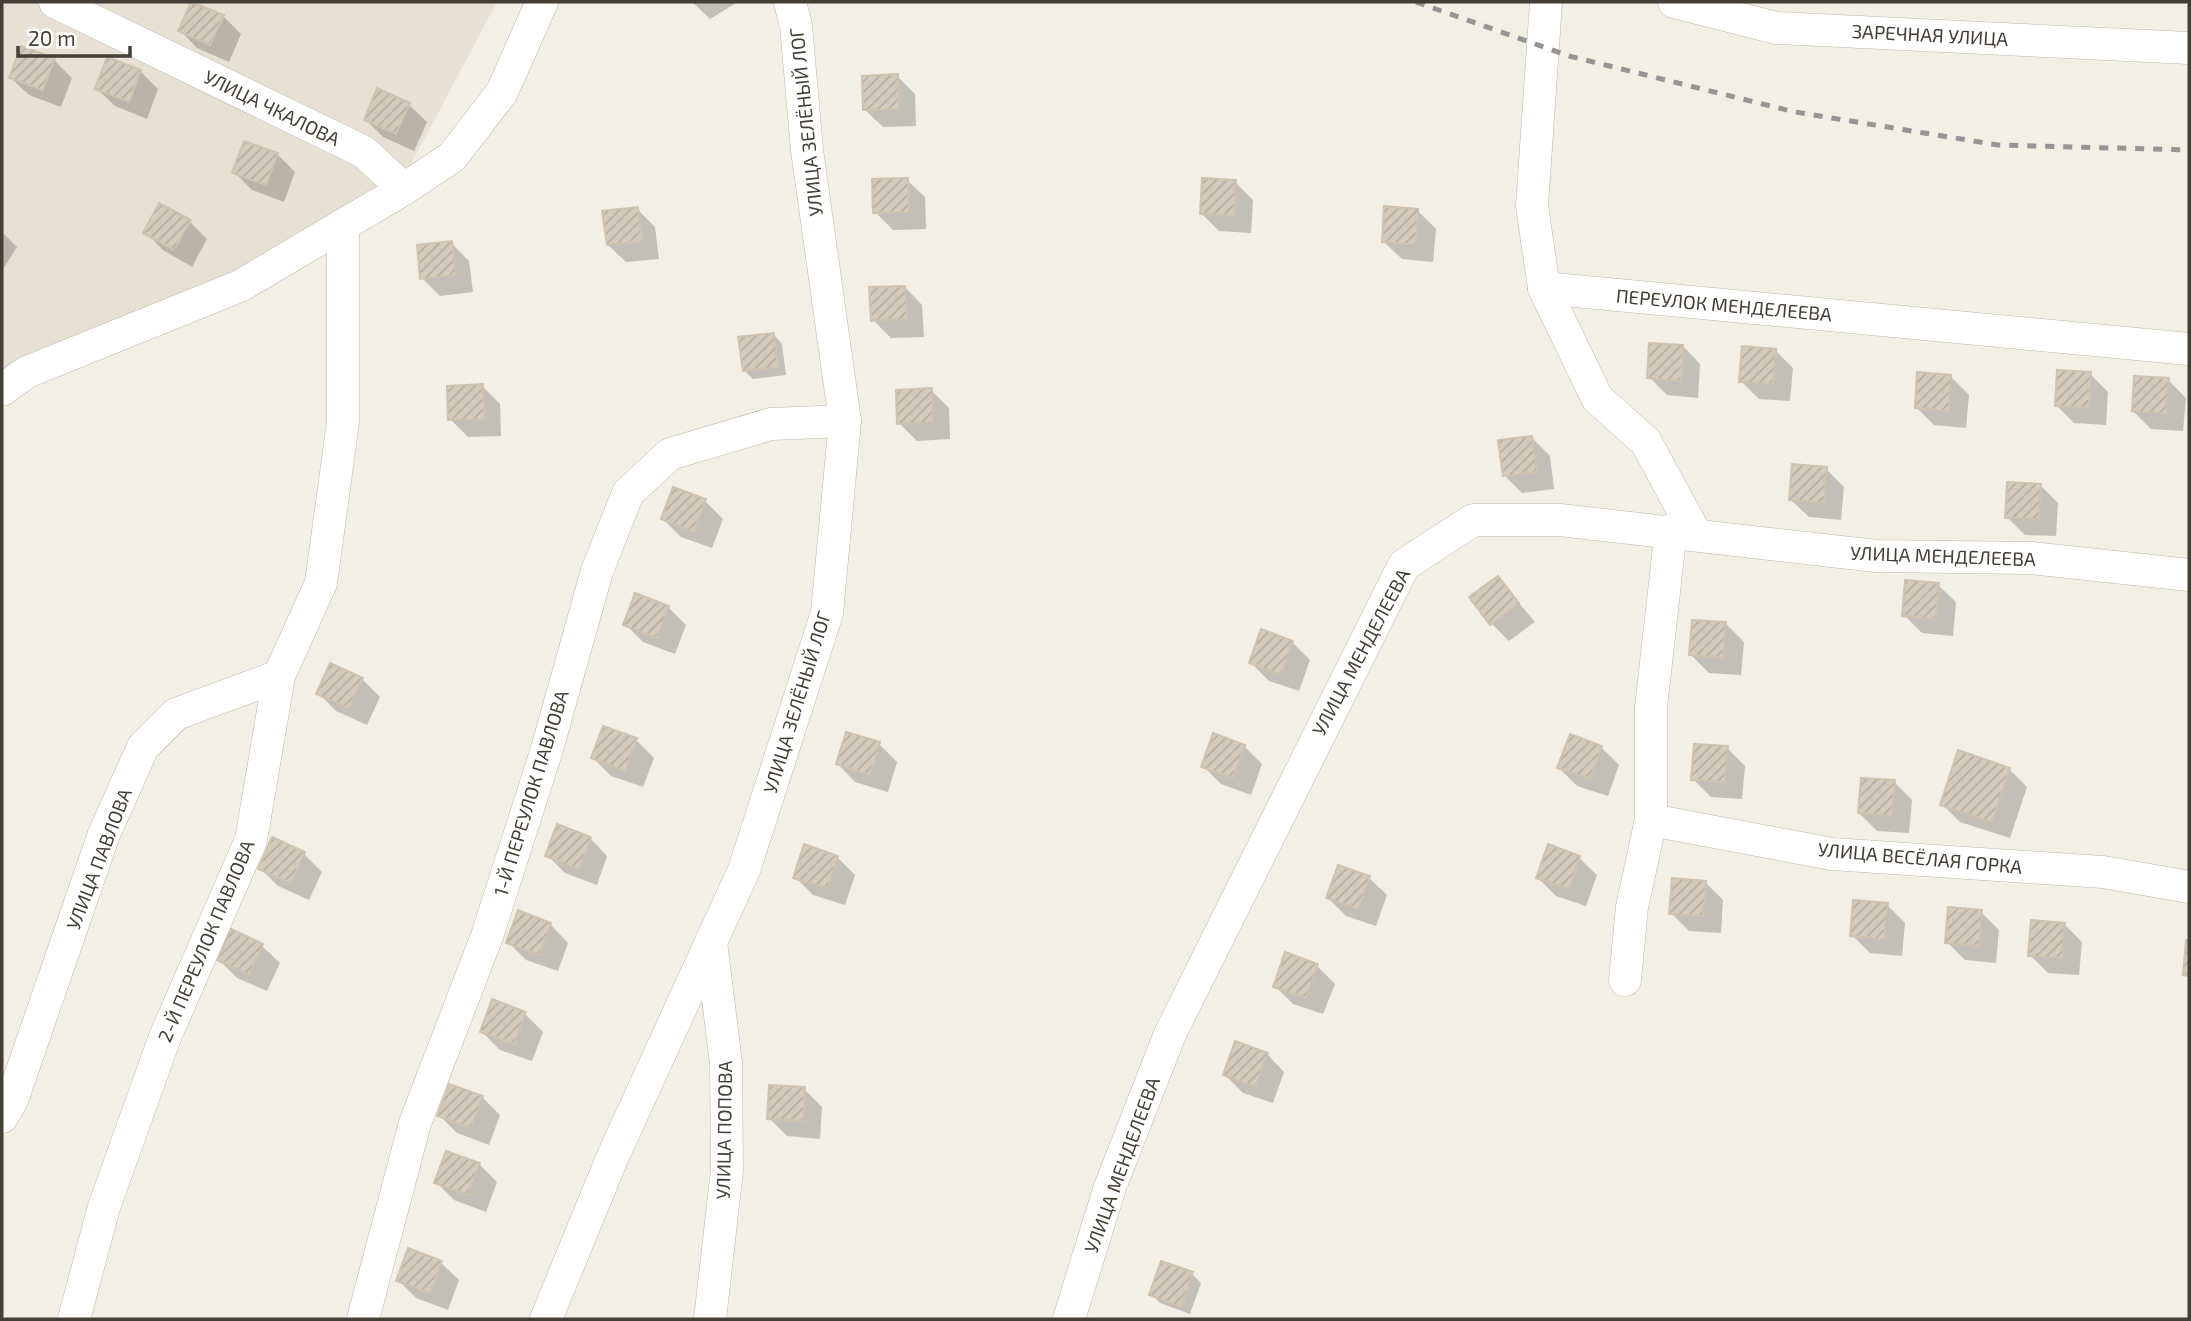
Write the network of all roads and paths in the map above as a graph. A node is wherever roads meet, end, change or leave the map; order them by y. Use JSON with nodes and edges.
{"nodes":[{"id":1,"x":55,"y":2,"type":"edge"},
{"id":2,"x":542,"y":2,"type":"edge"},
{"id":3,"x":790,"y":2,"type":"edge"},
{"id":4,"x":1546,"y":2,"type":"edge"},
{"id":5,"x":1674,"y":2,"type":"edge"},
{"id":6,"x":2189,"y":48,"type":"edge"},
{"id":7,"x":404,"y":190,"type":"junction"},
{"id":8,"x":343,"y":225,"type":"junction"},
{"id":9,"x":1544,"y":288,"type":"junction"},
{"id":10,"x":2189,"y":349,"type":"edge"},
{"id":11,"x":2,"y":390,"type":"edge"},
{"id":12,"x":845,"y":421,"type":"junction"},
{"id":13,"x":1683,"y":532,"type":"junction"},
{"id":14,"x":2189,"y":575,"type":"edge"},
{"id":15,"x":279,"y":676,"type":"junction"},
{"id":16,"x":1651,"y":820,"type":"junction"},
{"id":17,"x":2189,"y":887,"type":"edge"},
{"id":18,"x":711,"y":942,"type":"junction"},
{"id":19,"x":1625,"y":980,"type":"dead end"},
{"id":20,"x":2,"y":1117,"type":"edge"},
{"id":21,"x":74,"y":1319,"type":"edge"},
{"id":22,"x":363,"y":1319,"type":"edge"},
{"id":23,"x":547,"y":1319,"type":"edge"},
{"id":24,"x":710,"y":1319,"type":"edge"},
{"id":25,"x":1069,"y":1319,"type":"edge"}],
"edges":[{"from":1,"to":7,"type":"street","name":"УЛИЦА ЧКАЛОВА"},
{"from":2,"to":7,"type":"street"},
{"from":3,"to":12,"type":"street","name":"УЛИЦА ЗЕЛЁНЫЙ ЛОГ"},
{"from":4,"to":9,"type":"street"},
{"from":5,"to":6,"type":"street","name":"ЗАРЕЧНАЯ УЛИЦА"},
{"from":7,"to":8,"type":"street"},
{"from":8,"to":11,"type":"street"},
{"from":8,"to":15,"type":"street","name":"2-Й ПЕРЕУЛОК ПАВЛОВА"},
{"from":9,"to":10,"type":"street","name":"ПЕРЕУЛОК МЕНДЕЛЕЕВА"},
{"from":9,"to":13,"type":"street"},
{"from":12,"to":18,"type":"street","name":"УЛИЦА ЗЕЛЁНЫЙ ЛОГ"},
{"from":12,"to":22,"type":"street","name":"1-Й ПЕРЕУЛОК ПАВЛОВА"},
{"from":13,"to":14,"type":"street","name":"УЛИЦА МЕНДЕЛЕЕВА"},
{"from":13,"to":16,"type":"street"},
{"from":13,"to":25,"type":"street","name":"УЛИЦА МЕНДЕЛЕЕВА"},
{"from":15,"to":20,"type":"street","name":"УЛИЦА ПАВЛОВА"},
{"from":15,"to":21,"type":"street","name":"2-Й ПЕРЕУЛОК ПАВЛОВА"},
{"from":16,"to":17,"type":"street","name":"УЛИЦА ВЕСЁЛАЯ ГОРКА"},
{"from":16,"to":19,"type":"street"},
{"from":18,"to":23,"type":"street","name":"УЛИЦА ЗЕЛЁНЫЙ ЛОГ"},
{"from":18,"to":24,"type":"street","name":"УЛИЦА ПОПОВА"}]}
